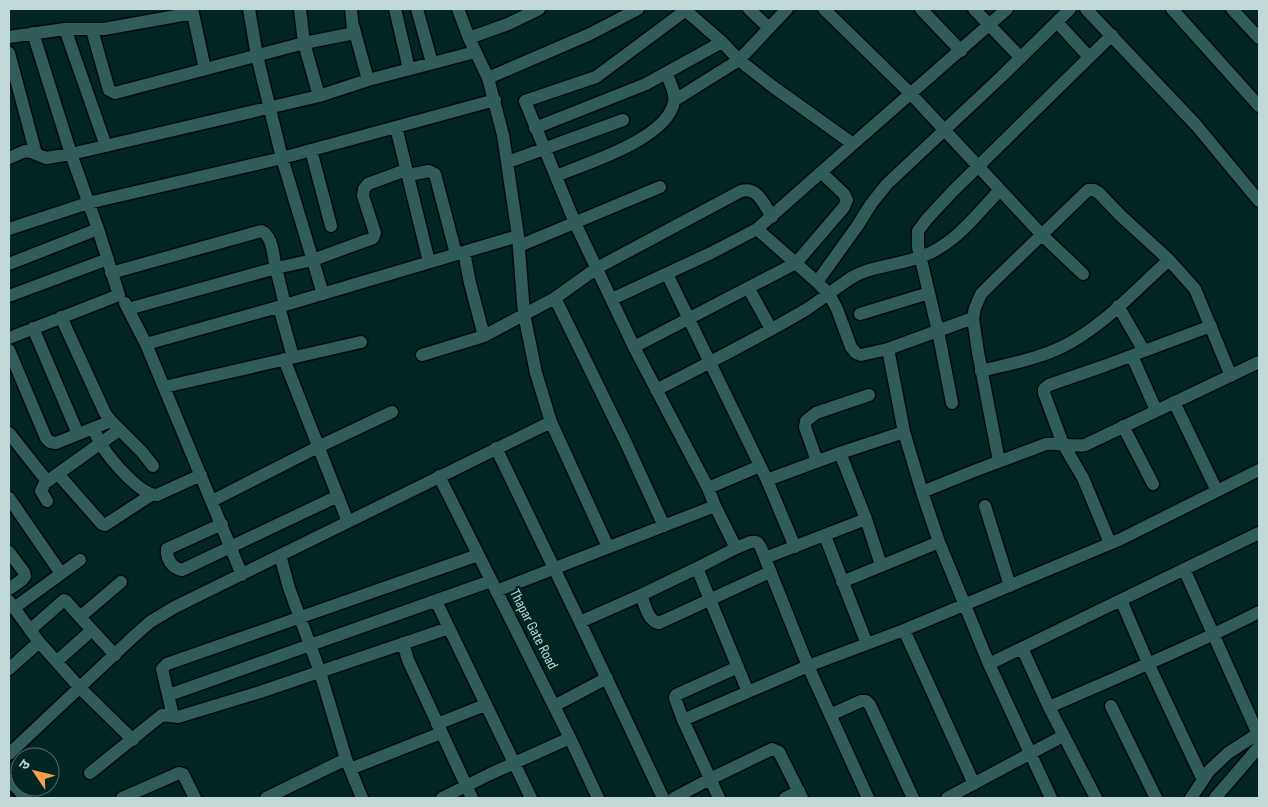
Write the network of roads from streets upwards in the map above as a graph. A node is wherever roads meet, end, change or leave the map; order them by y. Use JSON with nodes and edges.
{"nodes":[{"id":1,"x":250,"y":9,"type":"edge"},
{"id":2,"x":300,"y":9,"type":"edge"},
{"id":3,"x":351,"y":9,"type":"edge"},
{"id":4,"x":395,"y":9,"type":"edge"},
{"id":5,"x":417,"y":9,"type":"edge"},
{"id":6,"x":458,"y":9,"type":"edge"},
{"id":7,"x":539,"y":9,"type":"edge"},
{"id":8,"x":638,"y":9,"type":"edge"},
{"id":9,"x":685,"y":9,"type":"edge"},
{"id":10,"x":749,"y":9,"type":"edge"},
{"id":11,"x":787,"y":9,"type":"edge"},
{"id":12,"x":824,"y":9,"type":"edge"},
{"id":13,"x":921,"y":9,"type":"edge"},
{"id":14,"x":974,"y":9,"type":"edge"},
{"id":15,"x":1007,"y":9,"type":"edge"},
{"id":16,"x":1070,"y":9,"type":"edge"},
{"id":17,"x":1086,"y":9,"type":"edge"},
{"id":18,"x":1172,"y":9,"type":"edge"},
{"id":19,"x":1232,"y":9,"type":"edge"},
{"id":20,"x":193,"y":11,"type":"edge"},
{"id":21,"x":1057,"y":22,"type":"junction"},
{"id":22,"x":353,"y":25,"type":"junction"},
{"id":23,"x":990,"y":25,"type":"junction"},
{"id":24,"x":769,"y":28,"type":"junction"},
{"id":25,"x":66,"y":29,"type":"junction"},
{"id":26,"x":92,"y":30,"type":"junction"},
{"id":27,"x":33,"y":34,"type":"junction"},
{"id":28,"x":1112,"y":35,"type":"junction"},
{"id":29,"x":9,"y":37,"type":"edge"},
{"id":30,"x":469,"y":38,"type":"junction"},
{"id":31,"x":1259,"y":38,"type":"edge"},
{"id":32,"x":722,"y":42,"type":"junction"},
{"id":33,"x":304,"y":43,"type":"junction"},
{"id":34,"x":961,"y":51,"type":"junction"},
{"id":35,"x":475,"y":52,"type":"junction"},
{"id":36,"x":9,"y":53,"type":"edge"},
{"id":37,"x":257,"y":56,"type":"junction"},
{"id":38,"x":1089,"y":57,"type":"junction"},
{"id":39,"x":1021,"y":58,"type":"junction"},
{"id":40,"x":739,"y":60,"type":"junction"},
{"id":41,"x":432,"y":63,"type":"junction"},
{"id":42,"x":205,"y":70,"type":"junction"},
{"id":43,"x":409,"y":70,"type":"junction"},
{"id":44,"x":666,"y":73,"type":"junction"},
{"id":45,"x":488,"y":78,"type":"junction"},
{"id":46,"x":368,"y":80,"type":"junction"},
{"id":47,"x":911,"y":94,"type":"junction"},
{"id":48,"x":319,"y":96,"type":"junction"},
{"id":49,"x":495,"y":100,"type":"junction"},
{"id":50,"x":675,"y":100,"type":"junction"},
{"id":51,"x":1259,"y":106,"type":"edge"},
{"id":52,"x":270,"y":108,"type":"junction"},
{"id":53,"x":623,"y":120,"type":"dead end"},
{"id":54,"x":396,"y":127,"type":"junction"},
{"id":55,"x":535,"y":128,"type":"junction"},
{"id":56,"x":945,"y":131,"type":"junction"},
{"id":57,"x":853,"y":144,"type":"junction"},
{"id":58,"x":106,"y":146,"type":"junction"},
{"id":59,"x":544,"y":149,"type":"junction"},
{"id":60,"x":311,"y":150,"type":"junction"},
{"id":61,"x":36,"y":154,"type":"junction"},
{"id":62,"x":70,"y":154,"type":"junction"},
{"id":63,"x":9,"y":158,"type":"edge"},
{"id":64,"x":282,"y":158,"type":"junction"},
{"id":65,"x":508,"y":162,"type":"junction"},
{"id":66,"x":979,"y":166,"type":"junction"},
{"id":67,"x":407,"y":172,"type":"junction"},
{"id":68,"x":822,"y":173,"type":"junction"},
{"id":69,"x":556,"y":176,"type":"junction"},
{"id":70,"x":660,"y":188,"type":"dead end"},
{"id":71,"x":1000,"y":190,"type":"junction"},
{"id":72,"x":1259,"y":201,"type":"edge"},
{"id":73,"x":88,"y":203,"type":"junction"},
{"id":74,"x":772,"y":217,"type":"junction"},
{"id":75,"x":575,"y":222,"type":"junction"},
{"id":76,"x":331,"y":226,"type":"dead end"},
{"id":77,"x":9,"y":229,"type":"edge"},
{"id":78,"x":98,"y":229,"type":"junction"},
{"id":79,"x":757,"y":229,"type":"junction"},
{"id":80,"x":1042,"y":235,"type":"junction"},
{"id":81,"x":518,"y":241,"type":"junction"},
{"id":82,"x":460,"y":253,"type":"junction"},
{"id":83,"x":920,"y":257,"type":"junction"},
{"id":84,"x":108,"y":259,"type":"junction"},
{"id":85,"x":313,"y":260,"type":"junction"},
{"id":86,"x":1169,"y":260,"type":"junction"},
{"id":87,"x":430,"y":262,"type":"junction"},
{"id":88,"x":796,"y":263,"type":"junction"},
{"id":89,"x":9,"y":264,"type":"edge"},
{"id":90,"x":276,"y":268,"type":"junction"},
{"id":91,"x":597,"y":268,"type":"junction"},
{"id":92,"x":111,"y":273,"type":"junction"},
{"id":93,"x":667,"y":274,"type":"junction"},
{"id":94,"x":1083,"y":274,"type":"dead end"},
{"id":95,"x":817,"y":282,"type":"junction"},
{"id":96,"x":749,"y":289,"type":"junction"},
{"id":97,"x":929,"y":293,"type":"junction"},
{"id":98,"x":323,"y":294,"type":"junction"},
{"id":99,"x":828,"y":294,"type":"junction"},
{"id":100,"x":119,"y":295,"type":"junction"},
{"id":101,"x":9,"y":296,"type":"edge"},
{"id":102,"x":555,"y":298,"type":"junction"},
{"id":103,"x":612,"y":299,"type":"junction"},
{"id":104,"x":282,"y":306,"type":"junction"},
{"id":105,"x":1118,"y":306,"type":"junction"},
{"id":106,"x":128,"y":309,"type":"junction"},
{"id":107,"x":524,"y":314,"type":"junction"},
{"id":108,"x":860,"y":314,"type":"dead end"},
{"id":109,"x":61,"y":317,"type":"junction"},
{"id":110,"x":689,"y":318,"type":"junction"},
{"id":111,"x":973,"y":318,"type":"junction"},
{"id":112,"x":1211,"y":326,"type":"junction"},
{"id":113,"x":33,"y":328,"type":"junction"},
{"id":114,"x":771,"y":329,"type":"junction"},
{"id":115,"x":938,"y":331,"type":"junction"},
{"id":116,"x":484,"y":336,"type":"junction"},
{"id":117,"x":9,"y":338,"type":"edge"},
{"id":118,"x":360,"y":342,"type":"dead end"},
{"id":119,"x":146,"y":344,"type":"junction"},
{"id":120,"x":634,"y":348,"type":"junction"},
{"id":121,"x":888,"y":349,"type":"junction"},
{"id":122,"x":9,"y":350,"type":"edge"},
{"id":123,"x":1138,"y":353,"type":"junction"},
{"id":124,"x":422,"y":355,"type":"dead end"},
{"id":125,"x":288,"y":358,"type":"junction"},
{"id":126,"x":710,"y":363,"type":"junction"},
{"id":127,"x":1258,"y":365,"type":"edge"},
{"id":128,"x":981,"y":371,"type":"junction"},
{"id":129,"x":1231,"y":376,"type":"junction"},
{"id":130,"x":164,"y":387,"type":"junction"},
{"id":131,"x":656,"y":390,"type":"junction"},
{"id":132,"x":869,"y":395,"type":"dead end"},
{"id":133,"x":1174,"y":402,"type":"junction"},
{"id":134,"x":952,"y":403,"type":"dead end"},
{"id":135,"x":1156,"y":410,"type":"junction"},
{"id":136,"x":392,"y":412,"type":"dead end"},
{"id":137,"x":551,"y":422,"type":"junction"},
{"id":138,"x":115,"y":425,"type":"junction"},
{"id":139,"x":1124,"y":426,"type":"junction"},
{"id":140,"x":93,"y":428,"type":"junction"},
{"id":141,"x":904,"y":432,"type":"junction"},
{"id":142,"x":9,"y":433,"type":"edge"},
{"id":143,"x":78,"y":434,"type":"junction"},
{"id":144,"x":101,"y":444,"type":"junction"},
{"id":145,"x":1063,"y":444,"type":"junction"},
{"id":146,"x":318,"y":447,"type":"junction"},
{"id":147,"x":496,"y":448,"type":"junction"},
{"id":148,"x":840,"y":453,"type":"junction"},
{"id":149,"x":999,"y":461,"type":"junction"},
{"id":150,"x":818,"y":462,"type":"junction"},
{"id":151,"x":153,"y":466,"type":"dead end"},
{"id":152,"x":760,"y":466,"type":"junction"},
{"id":153,"x":1259,"y":470,"type":"edge"},
{"id":154,"x":201,"y":475,"type":"junction"},
{"id":155,"x":439,"y":476,"type":"junction"},
{"id":156,"x":52,"y":478,"type":"junction"},
{"id":157,"x":767,"y":480,"type":"junction"},
{"id":158,"x":1153,"y":484,"type":"dead end"},
{"id":159,"x":708,"y":488,"type":"junction"},
{"id":160,"x":1217,"y":491,"type":"junction"},
{"id":161,"x":922,"y":492,"type":"junction"},
{"id":162,"x":151,"y":495,"type":"junction"},
{"id":163,"x":338,"y":496,"type":"junction"},
{"id":164,"x":9,"y":498,"type":"edge"},
{"id":165,"x":47,"y":500,"type":"dead end"},
{"id":166,"x":212,"y":501,"type":"junction"},
{"id":167,"x":715,"y":506,"type":"junction"},
{"id":168,"x":985,"y":506,"type":"dead end"},
{"id":169,"x":866,"y":520,"type":"junction"},
{"id":170,"x":348,"y":522,"type":"junction"},
{"id":171,"x":222,"y":524,"type":"junction"},
{"id":172,"x":664,"y":526,"type":"junction"},
{"id":173,"x":1259,"y":533,"type":"edge"},
{"id":174,"x":825,"y":536,"type":"junction"},
{"id":175,"x":939,"y":542,"type":"junction"},
{"id":176,"x":1110,"y":544,"type":"junction"},
{"id":177,"x":231,"y":546,"type":"junction"},
{"id":178,"x":608,"y":547,"type":"junction"},
{"id":179,"x":795,"y":547,"type":"junction"},
{"id":180,"x":736,"y":548,"type":"junction"},
{"id":181,"x":9,"y":552,"type":"edge"},
{"id":182,"x":280,"y":555,"type":"junction"},
{"id":183,"x":478,"y":555,"type":"junction"},
{"id":184,"x":765,"y":558,"type":"junction"},
{"id":185,"x":80,"y":560,"type":"dead end"},
{"id":186,"x":881,"y":565,"type":"junction"},
{"id":187,"x":553,"y":568,"type":"junction"},
{"id":188,"x":697,"y":568,"type":"junction"},
{"id":189,"x":1184,"y":569,"type":"junction"},
{"id":190,"x":60,"y":572,"type":"junction"},
{"id":191,"x":770,"y":572,"type":"junction"},
{"id":192,"x":242,"y":575,"type":"junction"},
{"id":193,"x":121,"y":582,"type":"dead end"},
{"id":194,"x":842,"y":582,"type":"junction"},
{"id":195,"x":494,"y":586,"type":"junction"},
{"id":196,"x":1010,"y":586,"type":"junction"},
{"id":197,"x":9,"y":589,"type":"edge"},
{"id":198,"x":641,"y":595,"type":"junction"},
{"id":199,"x":709,"y":599,"type":"junction"},
{"id":200,"x":1121,"y":600,"type":"junction"},
{"id":201,"x":436,"y":601,"type":"junction"},
{"id":202,"x":966,"y":604,"type":"junction"},
{"id":203,"x":11,"y":606,"type":"edge"},
{"id":204,"x":1259,"y":612,"type":"edge"},
{"id":205,"x":299,"y":616,"type":"junction"},
{"id":206,"x":80,"y":617,"type":"junction"},
{"id":207,"x":580,"y":622,"type":"junction"},
{"id":208,"x":449,"y":628,"type":"junction"},
{"id":209,"x":30,"y":630,"type":"junction"},
{"id":210,"x":92,"y":630,"type":"junction"},
{"id":211,"x":904,"y":630,"type":"junction"},
{"id":212,"x":1213,"y":636,"type":"junction"},
{"id":213,"x":39,"y":642,"type":"junction"},
{"id":214,"x":403,"y":643,"type":"junction"},
{"id":215,"x":310,"y":644,"type":"junction"},
{"id":216,"x":866,"y":644,"type":"junction"},
{"id":217,"x":1022,"y":648,"type":"junction"},
{"id":218,"x":115,"y":655,"type":"junction"},
{"id":219,"x":57,"y":661,"type":"junction"},
{"id":220,"x":1148,"y":663,"type":"junction"},
{"id":221,"x":989,"y":664,"type":"junction"},
{"id":222,"x":808,"y":666,"type":"junction"},
{"id":223,"x":738,"y":668,"type":"junction"},
{"id":224,"x":9,"y":669,"type":"edge"},
{"id":225,"x":320,"y":672,"type":"junction"},
{"id":226,"x":607,"y":678,"type":"junction"},
{"id":227,"x":80,"y":688,"type":"junction"},
{"id":228,"x":748,"y":692,"type":"junction"},
{"id":229,"x":169,"y":695,"type":"junction"},
{"id":230,"x":486,"y":705,"type":"junction"},
{"id":231,"x":554,"y":706,"type":"junction"},
{"id":232,"x":1111,"y":706,"type":"dead end"},
{"id":233,"x":1049,"y":707,"type":"junction"},
{"id":234,"x":830,"y":715,"type":"junction"},
{"id":235,"x":173,"y":716,"type":"junction"},
{"id":236,"x":684,"y":720,"type":"junction"},
{"id":237,"x":439,"y":728,"type":"junction"},
{"id":238,"x":1258,"y":733,"type":"edge"},
{"id":239,"x":1063,"y":736,"type":"junction"},
{"id":240,"x":570,"y":738,"type":"junction"},
{"id":241,"x":133,"y":740,"type":"junction"},
{"id":242,"x":1259,"y":747,"type":"edge"},
{"id":243,"x":9,"y":754,"type":"edge"},
{"id":244,"x":1030,"y":754,"type":"junction"},
{"id":245,"x":513,"y":763,"type":"junction"},
{"id":246,"x":348,"y":764,"type":"junction"},
{"id":247,"x":90,"y":773,"type":"dead end"},
{"id":248,"x":710,"y":779,"type":"junction"},
{"id":249,"x":9,"y":780,"type":"edge"},
{"id":250,"x":1203,"y":780,"type":"junction"},
{"id":251,"x":974,"y":784,"type":"junction"},
{"id":252,"x":466,"y":786,"type":"junction"},
{"id":253,"x":136,"y":795,"type":"edge"},
{"id":254,"x":801,"y":795,"type":"edge"},
{"id":255,"x":26,"y":798,"type":"edge"},
{"id":256,"x":122,"y":798,"type":"edge"},
{"id":257,"x":196,"y":798,"type":"edge"},
{"id":258,"x":266,"y":798,"type":"edge"},
{"id":259,"x":362,"y":798,"type":"edge"},
{"id":260,"x":442,"y":798,"type":"edge"},
{"id":261,"x":472,"y":798,"type":"edge"},
{"id":262,"x":531,"y":798,"type":"edge"},
{"id":263,"x":598,"y":798,"type":"edge"},
{"id":264,"x":663,"y":798,"type":"edge"},
{"id":265,"x":674,"y":798,"type":"edge"},
{"id":266,"x":719,"y":798,"type":"edge"},
{"id":267,"x":785,"y":798,"type":"edge"},
{"id":268,"x":868,"y":798,"type":"edge"},
{"id":269,"x":913,"y":798,"type":"edge"},
{"id":270,"x":946,"y":798,"type":"edge"},
{"id":271,"x":1050,"y":798,"type":"edge"},
{"id":272,"x":1095,"y":798,"type":"edge"},
{"id":273,"x":1156,"y":798,"type":"edge"},
{"id":274,"x":1191,"y":798,"type":"edge"},
{"id":275,"x":1215,"y":798,"type":"edge"}],
"edges":[{"from":1,"to":37,"type":"street"},
{"from":2,"to":33,"type":"street"},
{"from":3,"to":22,"type":"street"},
{"from":4,"to":43,"type":"street"},
{"from":5,"to":41,"type":"street"},
{"from":6,"to":30,"type":"street"},
{"from":7,"to":30,"type":"street"},
{"from":8,"to":45,"type":"street"},
{"from":9,"to":32,"type":"street"},
{"from":9,"to":55,"type":"street"},
{"from":10,"to":24,"type":"street"},
{"from":11,"to":24,"type":"street"},
{"from":12,"to":47,"type":"street"},
{"from":13,"to":34,"type":"street"},
{"from":14,"to":23,"type":"street"},
{"from":15,"to":23,"type":"street"},
{"from":16,"to":21,"type":"street"},
{"from":17,"to":28,"type":"street"},
{"from":18,"to":51,"type":"street"},
{"from":19,"to":31,"type":"street"},
{"from":20,"to":26,"type":"street"},
{"from":20,"to":42,"type":"street"},
{"from":21,"to":38,"type":"street"},
{"from":21,"to":39,"type":"street"},
{"from":22,"to":33,"type":"street"},
{"from":22,"to":46,"type":"street"},
{"from":23,"to":34,"type":"street"},
{"from":23,"to":39,"type":"street"},
{"from":24,"to":40,"type":"street"},
{"from":25,"to":26,"type":"street"},
{"from":25,"to":27,"type":"street"},
{"from":25,"to":58,"type":"street"},
{"from":26,"to":42,"type":"street"},
{"from":27,"to":29,"type":"street"},
{"from":27,"to":62,"type":"street"},
{"from":28,"to":38,"type":"street"},
{"from":28,"to":72,"type":"street"},
{"from":30,"to":35,"type":"street"},
{"from":32,"to":40,"type":"street"},
{"from":32,"to":44,"type":"street"},
{"from":33,"to":37,"type":"street"},
{"from":33,"to":48,"type":"street"},
{"from":34,"to":47,"type":"street"},
{"from":35,"to":41,"type":"street"},
{"from":35,"to":45,"type":"street"},
{"from":36,"to":61,"type":"street"},
{"from":37,"to":42,"type":"street"},
{"from":37,"to":52,"type":"street"},
{"from":38,"to":66,"type":"street"},
{"from":39,"to":56,"type":"street"},
{"from":40,"to":50,"type":"street"},
{"from":40,"to":57,"type":"street"},
{"from":41,"to":43,"type":"street"},
{"from":43,"to":46,"type":"street"},
{"from":44,"to":50,"type":"street"},
{"from":44,"to":55,"type":"street"},
{"from":45,"to":49,"type":"street"},
{"from":46,"to":48,"type":"street"},
{"from":47,"to":56,"type":"street"},
{"from":47,"to":57,"type":"street"},
{"from":48,"to":52,"type":"street"},
{"from":49,"to":54,"type":"street"},
{"from":49,"to":65,"type":"street"},
{"from":50,"to":69,"type":"street"},
{"from":52,"to":58,"type":"street"},
{"from":52,"to":64,"type":"street"},
{"from":53,"to":59,"type":"street"},
{"from":54,"to":60,"type":"street"},
{"from":54,"to":67,"type":"street"},
{"from":55,"to":59,"type":"street"},
{"from":56,"to":66,"type":"street"},
{"from":56,"to":95,"type":"street"},
{"from":57,"to":68,"type":"street"},
{"from":58,"to":62,"type":"street"},
{"from":59,"to":65,"type":"street"},
{"from":59,"to":69,"type":"street"},
{"from":60,"to":64,"type":"street"},
{"from":60,"to":76,"type":"street"},
{"from":61,"to":62,"type":"street"},
{"from":61,"to":63,"type":"street"},
{"from":62,"to":73,"type":"street"},
{"from":64,"to":73,"type":"street"},
{"from":64,"to":85,"type":"street"},
{"from":65,"to":81,"type":"street"},
{"from":66,"to":71,"type":"street"},
{"from":66,"to":83,"type":"street"},
{"from":67,"to":82,"type":"street"},
{"from":67,"to":85,"type":"street"},
{"from":67,"to":87,"type":"street"},
{"from":68,"to":74,"type":"street"},
{"from":68,"to":88,"type":"street"},
{"from":69,"to":75,"type":"street"},
{"from":70,"to":75,"type":"street"},
{"from":71,"to":80,"type":"street"},
{"from":71,"to":83,"type":"street"},
{"from":73,"to":77,"type":"street"},
{"from":73,"to":78,"type":"street"},
{"from":74,"to":79,"type":"street"},
{"from":74,"to":91,"type":"street"},
{"from":75,"to":81,"type":"street"},
{"from":75,"to":91,"type":"street"},
{"from":78,"to":84,"type":"street"},
{"from":78,"to":89,"type":"street"},
{"from":79,"to":88,"type":"street"},
{"from":79,"to":93,"type":"street"},
{"from":80,"to":86,"type":"street"},
{"from":80,"to":94,"type":"street"},
{"from":80,"to":111,"type":"street"},
{"from":81,"to":82,"type":"street"},
{"from":81,"to":107,"type":"street"},
{"from":82,"to":87,"type":"street"},
{"from":82,"to":116,"type":"street"},
{"from":83,"to":97,"type":"street"},
{"from":83,"to":99,"type":"street"},
{"from":84,"to":92,"type":"street"},
{"from":84,"to":101,"type":"street"},
{"from":85,"to":90,"type":"street"},
{"from":85,"to":98,"type":"street"},
{"from":86,"to":105,"type":"street"},
{"from":86,"to":112,"type":"street"},
{"from":87,"to":98,"type":"street"},
{"from":88,"to":95,"type":"street"},
{"from":88,"to":96,"type":"street"},
{"from":90,"to":92,"type":"street"},
{"from":90,"to":104,"type":"street"},
{"from":90,"to":106,"type":"street"},
{"from":91,"to":102,"type":"street"},
{"from":91,"to":103,"type":"street"},
{"from":92,"to":100,"type":"street"},
{"from":93,"to":103,"type":"street"},
{"from":93,"to":110,"type":"street"},
{"from":95,"to":99,"type":"street"},
{"from":96,"to":110,"type":"street"},
{"from":96,"to":114,"type":"street"},
{"from":97,"to":108,"type":"street"},
{"from":97,"to":115,"type":"street"},
{"from":98,"to":104,"type":"street"},
{"from":99,"to":114,"type":"street"},
{"from":99,"to":121,"type":"street"},
{"from":100,"to":106,"type":"street"},
{"from":100,"to":109,"type":"street"},
{"from":102,"to":107,"type":"street"},
{"from":102,"to":172,"type":"street"},
{"from":103,"to":120,"type":"street"},
{"from":104,"to":119,"type":"street"},
{"from":104,"to":125,"type":"street"},
{"from":105,"to":123,"type":"street"},
{"from":105,"to":128,"type":"street"},
{"from":106,"to":119,"type":"street"},
{"from":107,"to":116,"type":"street"},
{"from":107,"to":137,"type":"street"},
{"from":109,"to":113,"type":"street"},
{"from":109,"to":138,"type":"street"},
{"from":110,"to":120,"type":"street"},
{"from":110,"to":126,"type":"street"},
{"from":111,"to":115,"type":"street"},
{"from":111,"to":128,"type":"street"},
{"from":112,"to":123,"type":"street"},
{"from":112,"to":129,"type":"street"},
{"from":113,"to":117,"type":"street"},
{"from":113,"to":143,"type":"street"},
{"from":114,"to":126,"type":"street"},
{"from":115,"to":121,"type":"street"},
{"from":115,"to":134,"type":"street"},
{"from":116,"to":124,"type":"street"},
{"from":118,"to":125,"type":"street"},
{"from":119,"to":130,"type":"street"},
{"from":120,"to":131,"type":"street"},
{"from":121,"to":141,"type":"street"},
{"from":122,"to":143,"type":"street"},
{"from":123,"to":135,"type":"street"},
{"from":123,"to":145,"type":"street"},
{"from":125,"to":130,"type":"street"},
{"from":125,"to":146,"type":"street"},
{"from":126,"to":131,"type":"street"},
{"from":126,"to":152,"type":"street"},
{"from":127,"to":129,"type":"street"},
{"from":128,"to":149,"type":"street"},
{"from":129,"to":133,"type":"street"},
{"from":130,"to":154,"type":"street"},
{"from":131,"to":159,"type":"street"},
{"from":132,"to":150,"type":"street"},
{"from":133,"to":135,"type":"street"},
{"from":133,"to":160,"type":"street"},
{"from":135,"to":139,"type":"street"},
{"from":136,"to":146,"type":"street"},
{"from":137,"to":147,"type":"street"},
{"from":137,"to":178,"type":"street"},
{"from":138,"to":140,"type":"street"},
{"from":138,"to":144,"type":"street"},
{"from":138,"to":151,"type":"street"},
{"from":139,"to":145,"type":"street"},
{"from":139,"to":158,"type":"street"},
{"from":140,"to":143,"type":"street"},
{"from":140,"to":144,"type":"street"},
{"from":141,"to":148,"type":"street"},
{"from":141,"to":161,"type":"street"},
{"from":142,"to":156,"type":"street"},
{"from":144,"to":156,"type":"street"},
{"from":144,"to":162,"type":"street"},
{"from":145,"to":149,"type":"street"},
{"from":145,"to":176,"type":"street"},
{"from":146,"to":163,"type":"street"},
{"from":146,"to":166,"type":"street"},
{"from":147,"to":155,"type":"street"},
{"from":147,"to":187,"type":"street"},
{"from":148,"to":150,"type":"street"},
{"from":148,"to":169,"type":"street"},
{"from":149,"to":161,"type":"street"},
{"from":150,"to":157,"type":"street"},
{"from":152,"to":157,"type":"street"},
{"from":152,"to":159,"type":"street"},
{"from":153,"to":160,"type":"street"},
{"from":154,"to":162,"type":"street"},
{"from":154,"to":166,"type":"street"},
{"from":155,"to":170,"type":"street"},
{"from":155,"to":183,"type":"street","name":"Thapar Gate Road"},
{"from":156,"to":162,"type":"street"},
{"from":156,"to":165,"type":"street"},
{"from":157,"to":179,"type":"street"},
{"from":159,"to":167,"type":"street"},
{"from":160,"to":176,"type":"street"},
{"from":161,"to":175,"type":"street"},
{"from":163,"to":170,"type":"street"},
{"from":163,"to":177,"type":"street"},
{"from":164,"to":190,"type":"street"},
{"from":166,"to":171,"type":"street"},
{"from":167,"to":172,"type":"street"},
{"from":167,"to":180,"type":"street"},
{"from":168,"to":196,"type":"street"},
{"from":169,"to":174,"type":"street"},
{"from":169,"to":186,"type":"street"},
{"from":170,"to":182,"type":"street"},
{"from":171,"to":177,"type":"street"},
{"from":171,"to":177,"type":"street"},
{"from":172,"to":178,"type":"street"},
{"from":173,"to":189,"type":"street"},
{"from":174,"to":179,"type":"street"},
{"from":174,"to":194,"type":"street"},
{"from":175,"to":186,"type":"street"},
{"from":175,"to":202,"type":"street"},
{"from":176,"to":196,"type":"street"},
{"from":177,"to":192,"type":"street"},
{"from":178,"to":187,"type":"street"},
{"from":179,"to":184,"type":"street"},
{"from":180,"to":184,"type":"street"},
{"from":180,"to":188,"type":"street"},
{"from":181,"to":197,"type":"street"},
{"from":182,"to":192,"type":"street"},
{"from":182,"to":205,"type":"street"},
{"from":183,"to":195,"type":"street","name":"Thapar Gate Road"},
{"from":183,"to":205,"type":"street"},
{"from":184,"to":191,"type":"street"},
{"from":185,"to":190,"type":"street"},
{"from":186,"to":194,"type":"street"},
{"from":187,"to":195,"type":"street"},
{"from":187,"to":207,"type":"street"},
{"from":188,"to":198,"type":"street"},
{"from":188,"to":199,"type":"street"},
{"from":189,"to":200,"type":"street"},
{"from":189,"to":212,"type":"street"},
{"from":190,"to":203,"type":"street"},
{"from":191,"to":199,"type":"street"},
{"from":191,"to":222,"type":"street"},
{"from":192,"to":218,"type":"street"},
{"from":193,"to":206,"type":"street"},
{"from":194,"to":216,"type":"street"},
{"from":195,"to":201,"type":"street"},
{"from":195,"to":231,"type":"street","name":"Thapar Gate Road"},
{"from":196,"to":202,"type":"street"},
{"from":198,"to":199,"type":"street"},
{"from":198,"to":207,"type":"street"},
{"from":199,"to":223,"type":"street"},
{"from":200,"to":217,"type":"street"},
{"from":200,"to":220,"type":"street"},
{"from":201,"to":208,"type":"street"},
{"from":201,"to":215,"type":"street"},
{"from":202,"to":211,"type":"street"},
{"from":202,"to":221,"type":"street"},
{"from":203,"to":209,"type":"street"},
{"from":204,"to":212,"type":"street"},
{"from":205,"to":215,"type":"street"},
{"from":205,"to":229,"type":"street"},
{"from":206,"to":209,"type":"street"},
{"from":206,"to":210,"type":"street"},
{"from":207,"to":226,"type":"street"},
{"from":208,"to":214,"type":"street"},
{"from":208,"to":230,"type":"street"},
{"from":209,"to":213,"type":"street"},
{"from":210,"to":218,"type":"street"},
{"from":210,"to":219,"type":"street"},
{"from":211,"to":216,"type":"street"},
{"from":211,"to":251,"type":"street"},
{"from":212,"to":220,"type":"street"},
{"from":212,"to":238,"type":"street"},
{"from":213,"to":219,"type":"street"},
{"from":213,"to":224,"type":"street"},
{"from":214,"to":225,"type":"street"},
{"from":214,"to":237,"type":"street"},
{"from":215,"to":225,"type":"street"},
{"from":215,"to":229,"type":"street"},
{"from":216,"to":222,"type":"street"},
{"from":217,"to":221,"type":"street"},
{"from":217,"to":233,"type":"street"},
{"from":218,"to":227,"type":"street"},
{"from":219,"to":227,"type":"street"},
{"from":220,"to":233,"type":"street"},
{"from":220,"to":250,"type":"street"},
{"from":221,"to":244,"type":"street"},
{"from":222,"to":228,"type":"street"},
{"from":222,"to":234,"type":"street"},
{"from":223,"to":228,"type":"street"},
{"from":223,"to":236,"type":"street"},
{"from":225,"to":235,"type":"street"},
{"from":225,"to":246,"type":"street"},
{"from":226,"to":231,"type":"street"},
{"from":226,"to":264,"type":"street"},
{"from":227,"to":241,"type":"street"},
{"from":227,"to":243,"type":"street"},
{"from":228,"to":236,"type":"street"},
{"from":229,"to":235,"type":"street"},
{"from":230,"to":237,"type":"street"},
{"from":230,"to":245,"type":"street"},
{"from":231,"to":240,"type":"street","name":"Thapar Gate Road"},
{"from":232,"to":273,"type":"street"},
{"from":233,"to":239,"type":"street"},
{"from":234,"to":268,"type":"street"},
{"from":234,"to":269,"type":"street"},
{"from":235,"to":241,"type":"street"},
{"from":236,"to":248,"type":"street"},
{"from":237,"to":246,"type":"street"},
{"from":237,"to":252,"type":"street"},
{"from":238,"to":250,"type":"street"},
{"from":239,"to":244,"type":"street"},
{"from":239,"to":272,"type":"street"},
{"from":240,"to":245,"type":"street"},
{"from":240,"to":263,"type":"street","name":"Thapar Gate Road"},
{"from":241,"to":247,"type":"street"},
{"from":242,"to":275,"type":"street"},
{"from":244,"to":251,"type":"street"},
{"from":244,"to":271,"type":"street"},
{"from":245,"to":252,"type":"street"},
{"from":245,"to":262,"type":"street"},
{"from":246,"to":258,"type":"street"},
{"from":246,"to":259,"type":"street"},
{"from":248,"to":254,"type":"street"},
{"from":248,"to":265,"type":"street"},
{"from":248,"to":266,"type":"street"},
{"from":249,"to":255,"type":"street"},
{"from":250,"to":274,"type":"street"},
{"from":251,"to":270,"type":"street"},
{"from":252,"to":260,"type":"street"},
{"from":252,"to":261,"type":"street"},
{"from":253,"to":256,"type":"street"},
{"from":253,"to":257,"type":"street"},
{"from":254,"to":267,"type":"street"}]}
